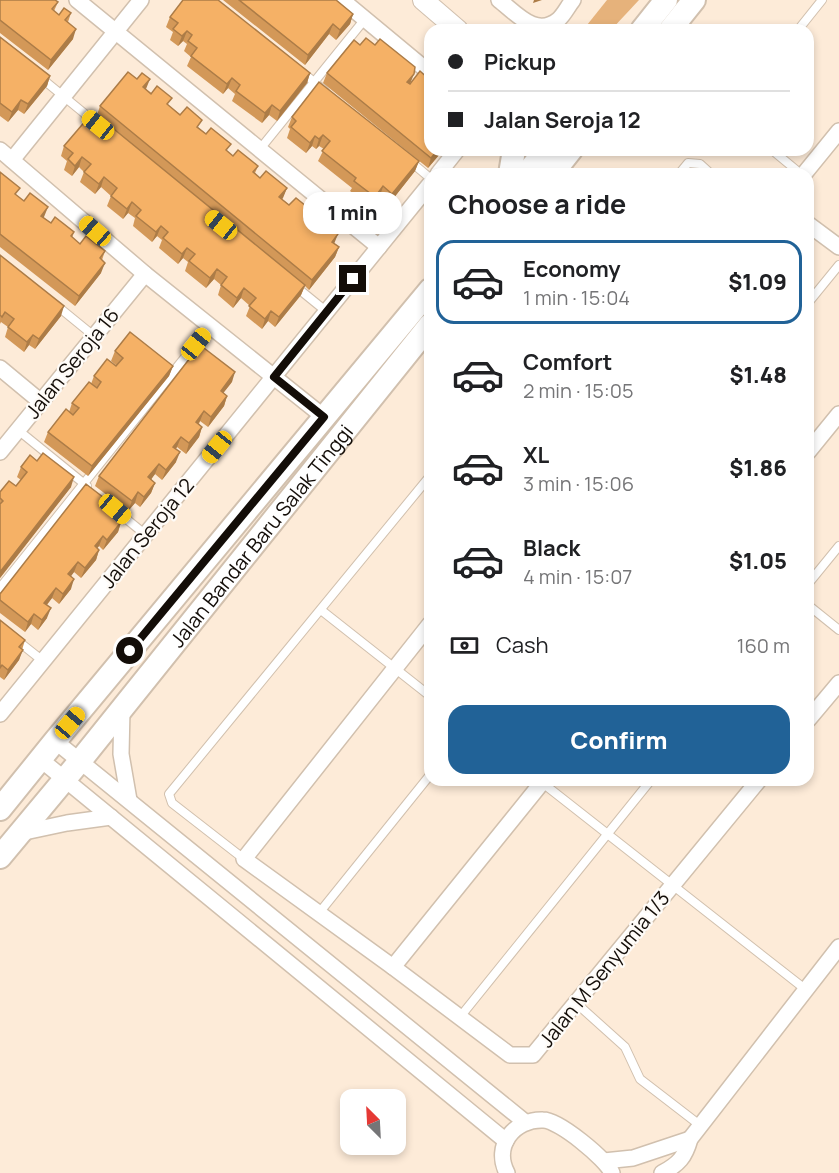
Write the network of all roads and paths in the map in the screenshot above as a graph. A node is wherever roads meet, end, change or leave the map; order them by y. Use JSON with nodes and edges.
{"nodes":[{"id":1,"x":77,"y":0,"type":"edge"},
{"id":2,"x":141,"y":0,"type":"edge"},
{"id":3,"x":342,"y":0,"type":"edge"},
{"id":4,"x":423,"y":0,"type":"edge"},
{"id":5,"x":499,"y":0,"type":"edge"},
{"id":6,"x":573,"y":0,"type":"edge"},
{"id":7,"x":666,"y":0,"type":"edge"},
{"id":8,"x":694,"y":0,"type":"edge"},
{"id":9,"x":822,"y":0,"type":"edge"},
{"id":10,"x":365,"y":19,"type":"junction"},
{"id":11,"x":451,"y":24,"type":"edge"},
{"id":12,"x":529,"y":24,"type":"edge"},
{"id":13,"x":549,"y":24,"type":"edge"},
{"id":14,"x":651,"y":24,"type":"edge"},
{"id":15,"x":655,"y":24,"type":"edge"},
{"id":16,"x":803,"y":24,"type":"edge"},
{"id":17,"x":115,"y":31,"type":"junction"},
{"id":18,"x":296,"y":68,"type":"edge"},
{"id":19,"x":424,"y":68,"type":"edge"},
{"id":20,"x":36,"y":74,"type":"edge"},
{"id":21,"x":314,"y":83,"type":"junction"},
{"id":22,"x":63,"y":96,"type":"junction"},
{"id":23,"x":332,"y":97,"type":"edge"},
{"id":24,"x":99,"y":126,"type":"edge"},
{"id":25,"x":839,"y":130,"type":"edge"},
{"id":26,"x":260,"y":149,"type":"junction"},
{"id":27,"x":6,"y":155,"type":"edge"},
{"id":28,"x":404,"y":156,"type":"edge"},
{"id":29,"x":452,"y":156,"type":"edge"},
{"id":30,"x":541,"y":156,"type":"edge"},
{"id":31,"x":566,"y":156,"type":"edge"},
{"id":32,"x":780,"y":156,"type":"edge"},
{"id":33,"x":443,"y":168,"type":"edge"},
{"id":34,"x":531,"y":168,"type":"edge"},
{"id":35,"x":557,"y":168,"type":"edge"},
{"id":36,"x":684,"y":168,"type":"edge"},
{"id":37,"x":704,"y":168,"type":"edge"},
{"id":38,"x":795,"y":168,"type":"edge"},
{"id":39,"x":808,"y":168,"type":"edge"},
{"id":40,"x":424,"y":173,"type":"edge"},
{"id":41,"x":424,"y":191,"type":"edge"},
{"id":42,"x":814,"y":228,"type":"edge"},
{"id":43,"x":839,"y":246,"type":"edge"},
{"id":44,"x":379,"y":247,"type":"junction"},
{"id":45,"x":839,"y":265,"type":"edge"},
{"id":46,"x":145,"y":274,"type":"junction"},
{"id":47,"x":290,"y":282,"type":"edge"},
{"id":48,"x":814,"y":296,"type":"edge"},
{"id":49,"x":424,"y":297,"type":"edge"},
{"id":50,"x":51,"y":301,"type":"edge"},
{"id":51,"x":327,"y":312,"type":"junction"},
{"id":52,"x":210,"y":326,"type":"junction"},
{"id":53,"x":424,"y":332,"type":"edge"},
{"id":54,"x":94,"y":336,"type":"junction"},
{"id":55,"x":0,"y":368,"type":"edge"},
{"id":56,"x":274,"y":377,"type":"junction"},
{"id":57,"x":41,"y":402,"type":"junction"},
{"id":58,"x":839,"y":414,"type":"edge"},
{"id":59,"x":324,"y":417,"type":"junction"},
{"id":60,"x":18,"y":430,"type":"junction"},
{"id":61,"x":814,"y":445,"type":"edge"},
{"id":62,"x":0,"y":452,"type":"edge"},
{"id":63,"x":424,"y":483,"type":"edge"},
{"id":64,"x":84,"y":484,"type":"junction"},
{"id":65,"x":93,"y":491,"type":"edge"},
{"id":66,"x":110,"y":506,"type":"edge"},
{"id":67,"x":146,"y":535,"type":"junction"},
{"id":68,"x":839,"y":546,"type":"edge"},
{"id":69,"x":814,"y":577,"type":"edge"},
{"id":70,"x":0,"y":588,"type":"edge"},
{"id":71,"x":321,"y":610,"type":"junction"},
{"id":72,"x":814,"y":610,"type":"edge"},
{"id":73,"x":0,"y":627,"type":"edge"},
{"id":74,"x":839,"y":630,"type":"edge"},
{"id":75,"x":424,"y":631,"type":"edge"},
{"id":76,"x":43,"y":661,"type":"junction"},
{"id":77,"x":394,"y":667,"type":"junction"},
{"id":78,"x":839,"y":683,"type":"edge"},
{"id":79,"x":424,"y":691,"type":"edge"},
{"id":80,"x":122,"y":709,"type":"junction"},
{"id":81,"x":814,"y":713,"type":"edge"},
{"id":82,"x":0,"y":714,"type":"edge"},
{"id":83,"x":55,"y":741,"type":"junction"},
{"id":84,"x":40,"y":759,"type":"junction"},
{"id":85,"x":80,"y":761,"type":"junction"},
{"id":86,"x":65,"y":779,"type":"junction"},
{"id":87,"x":424,"y":783,"type":"edge"},
{"id":88,"x":538,"y":786,"type":"edge"},
{"id":89,"x":548,"y":786,"type":"edge"},
{"id":90,"x":646,"y":786,"type":"edge"},
{"id":91,"x":754,"y":786,"type":"edge"},
{"id":92,"x":129,"y":801,"type":"junction"},
{"id":93,"x":0,"y":809,"type":"edge"},
{"id":94,"x":111,"y":817,"type":"junction"},
{"id":95,"x":20,"y":833,"type":"junction"},
{"id":96,"x":607,"y":834,"type":"junction"},
{"id":97,"x":0,"y":857,"type":"edge"},
{"id":98,"x":244,"y":859,"type":"junction"},
{"id":99,"x":673,"y":885,"type":"junction"},
{"id":100,"x":320,"y":913,"type":"junction"},
{"id":101,"x":839,"y":947,"type":"edge"},
{"id":102,"x":393,"y":967,"type":"junction"},
{"id":103,"x":805,"y":989,"type":"junction"},
{"id":104,"x":576,"y":1003,"type":"junction"},
{"id":105,"x":460,"y":1017,"type":"junction"},
{"id":106,"x":525,"y":1122,"type":"junction"},
{"id":107,"x":701,"y":1126,"type":"junction"},
{"id":108,"x":690,"y":1139,"type":"junction"},
{"id":109,"x":506,"y":1141,"type":"junction"},
{"id":110,"x":608,"y":1167,"type":"edge"},
{"id":111,"x":507,"y":1173,"type":"edge"},
{"id":112,"x":662,"y":1173,"type":"edge"}],
"edges":[{"from":1,"to":17,"type":"street"},
{"from":2,"to":17,"type":"street"},
{"from":3,"to":10,"type":"street"},
{"from":4,"to":11,"type":"street"},
{"from":5,"to":12,"type":"street"},
{"from":6,"to":13,"type":"street"},
{"from":7,"to":14,"type":"main road"},
{"from":8,"to":15,"type":"main road"},
{"from":9,"to":16,"type":"lane"},
{"from":10,"to":19,"type":"street"},
{"from":10,"to":21,"type":"lane"},
{"from":17,"to":22,"type":"street"},
{"from":17,"to":26,"type":"street"},
{"from":18,"to":21,"type":"lane"},
{"from":20,"to":22,"type":"lane"},
{"from":21,"to":23,"type":"lane"},
{"from":21,"to":26,"type":"lane"},
{"from":22,"to":24,"type":"lane"},
{"from":22,"to":27,"type":"street"},
{"from":25,"to":39,"type":"street"},
{"from":26,"to":44,"type":"street"},
{"from":27,"to":46,"type":"street"},
{"from":28,"to":40,"type":"lane"},
{"from":29,"to":33,"type":"street"},
{"from":30,"to":34,"type":"main road"},
{"from":31,"to":35,"type":"main road"},
{"from":32,"to":38,"type":"lane"},
{"from":36,"to":37,"type":"lane"},
{"from":41,"to":44,"type":"street","name":"Jalan Seroja 12"},
{"from":42,"to":43,"type":"street"},
{"from":44,"to":51,"type":"street","name":"Jalan Seroja 12"},
{"from":45,"to":48,"type":"lane"},
{"from":46,"to":52,"type":"street"},
{"from":46,"to":54,"type":"street","name":"Jalan Seroja 16"},
{"from":47,"to":51,"type":"lane"},
{"from":49,"to":59,"type":"main road","name":"Jalan Bandar Baru Salak Tinggi"},
{"from":50,"to":54,"type":"lane"},
{"from":51,"to":56,"type":"street","name":"Jalan Seroja 12"},
{"from":52,"to":56,"type":"street"},
{"from":52,"to":64,"type":"lane"},
{"from":53,"to":80,"type":"main road","name":"Jalan Bandar Baru Salak Tinggi"},
{"from":54,"to":57,"type":"street","name":"Jalan Seroja 16"},
{"from":55,"to":57,"type":"street"},
{"from":56,"to":59,"type":"street"},
{"from":56,"to":67,"type":"street","name":"Jalan Seroja 12"},
{"from":57,"to":60,"type":"street","name":"Jalan Seroja 16"},
{"from":58,"to":61,"type":"street"},
{"from":59,"to":83,"type":"main road","name":"Jalan Bandar Baru Salak Tinggi"},
{"from":60,"to":62,"type":"street","name":"Jalan Seroja 16"},
{"from":60,"to":64,"type":"lane"},
{"from":63,"to":71,"type":"lane"},
{"from":64,"to":65,"type":"lane"},
{"from":64,"to":70,"type":"lane"},
{"from":66,"to":67,"type":"lane"},
{"from":67,"to":76,"type":"street","name":"Jalan Seroja 12"},
{"from":68,"to":69,"type":"lane"},
{"from":71,"to":77,"type":"lane"},
{"from":71,"to":98,"type":"lane"},
{"from":72,"to":74,"type":"lane"},
{"from":73,"to":76,"type":"lane"},
{"from":75,"to":77,"type":"street"},
{"from":76,"to":82,"type":"street","name":"Jalan Seroja 12"},
{"from":77,"to":79,"type":"lane"},
{"from":77,"to":98,"type":"street"},
{"from":78,"to":81,"type":"street"},
{"from":80,"to":85,"type":"main road","name":"Jalan Bandar Baru Salak Tinggi"},
{"from":80,"to":92,"type":"street"},
{"from":83,"to":84,"type":"main road","name":"Jalan Bandar Baru Salak Tinggi"},
{"from":83,"to":85,"type":"street"},
{"from":84,"to":86,"type":"street"},
{"from":84,"to":93,"type":"main road","name":"Jalan Bandar Baru Salak Tinggi"},
{"from":85,"to":86,"type":"main road","name":"Jalan Bandar Baru Salak Tinggi"},
{"from":85,"to":92,"type":"street"},
{"from":86,"to":94,"type":"street"},
{"from":86,"to":95,"type":"main road","name":"Jalan Bandar Baru Salak Tinggi"},
{"from":87,"to":100,"type":"lane"},
{"from":88,"to":102,"type":"street"},
{"from":89,"to":96,"type":"lane"},
{"from":90,"to":96,"type":"lane"},
{"from":91,"to":99,"type":"street","name":"Jalan M Senyumia 1/3"},
{"from":92,"to":106,"type":"street"},
{"from":94,"to":95,"type":"street"},
{"from":94,"to":109,"type":"street"},
{"from":95,"to":97,"type":"main road","name":"Jalan Bandar Baru Salak Tinggi"},
{"from":96,"to":99,"type":"lane"},
{"from":96,"to":105,"type":"lane"},
{"from":98,"to":100,"type":"street","name":"Jalan M Senyumia 1/3"},
{"from":99,"to":103,"type":"lane"},
{"from":99,"to":104,"type":"street","name":"Jalan M Senyumia 1/3"},
{"from":100,"to":102,"type":"street","name":"Jalan M Senyumia 1/3"},
{"from":101,"to":103,"type":"street"},
{"from":102,"to":105,"type":"street","name":"Jalan M Senyumia 1/3"},
{"from":103,"to":107,"type":"street"},
{"from":104,"to":105,"type":"street","name":"Jalan M Senyumia 1/3"},
{"from":104,"to":107,"type":"lane"},
{"from":106,"to":109,"type":"street"},
{"from":106,"to":110,"type":"street"},
{"from":107,"to":108,"type":"street"},
{"from":108,"to":110,"type":"street"},
{"from":108,"to":112,"type":"street"},
{"from":109,"to":111,"type":"street"}]}
